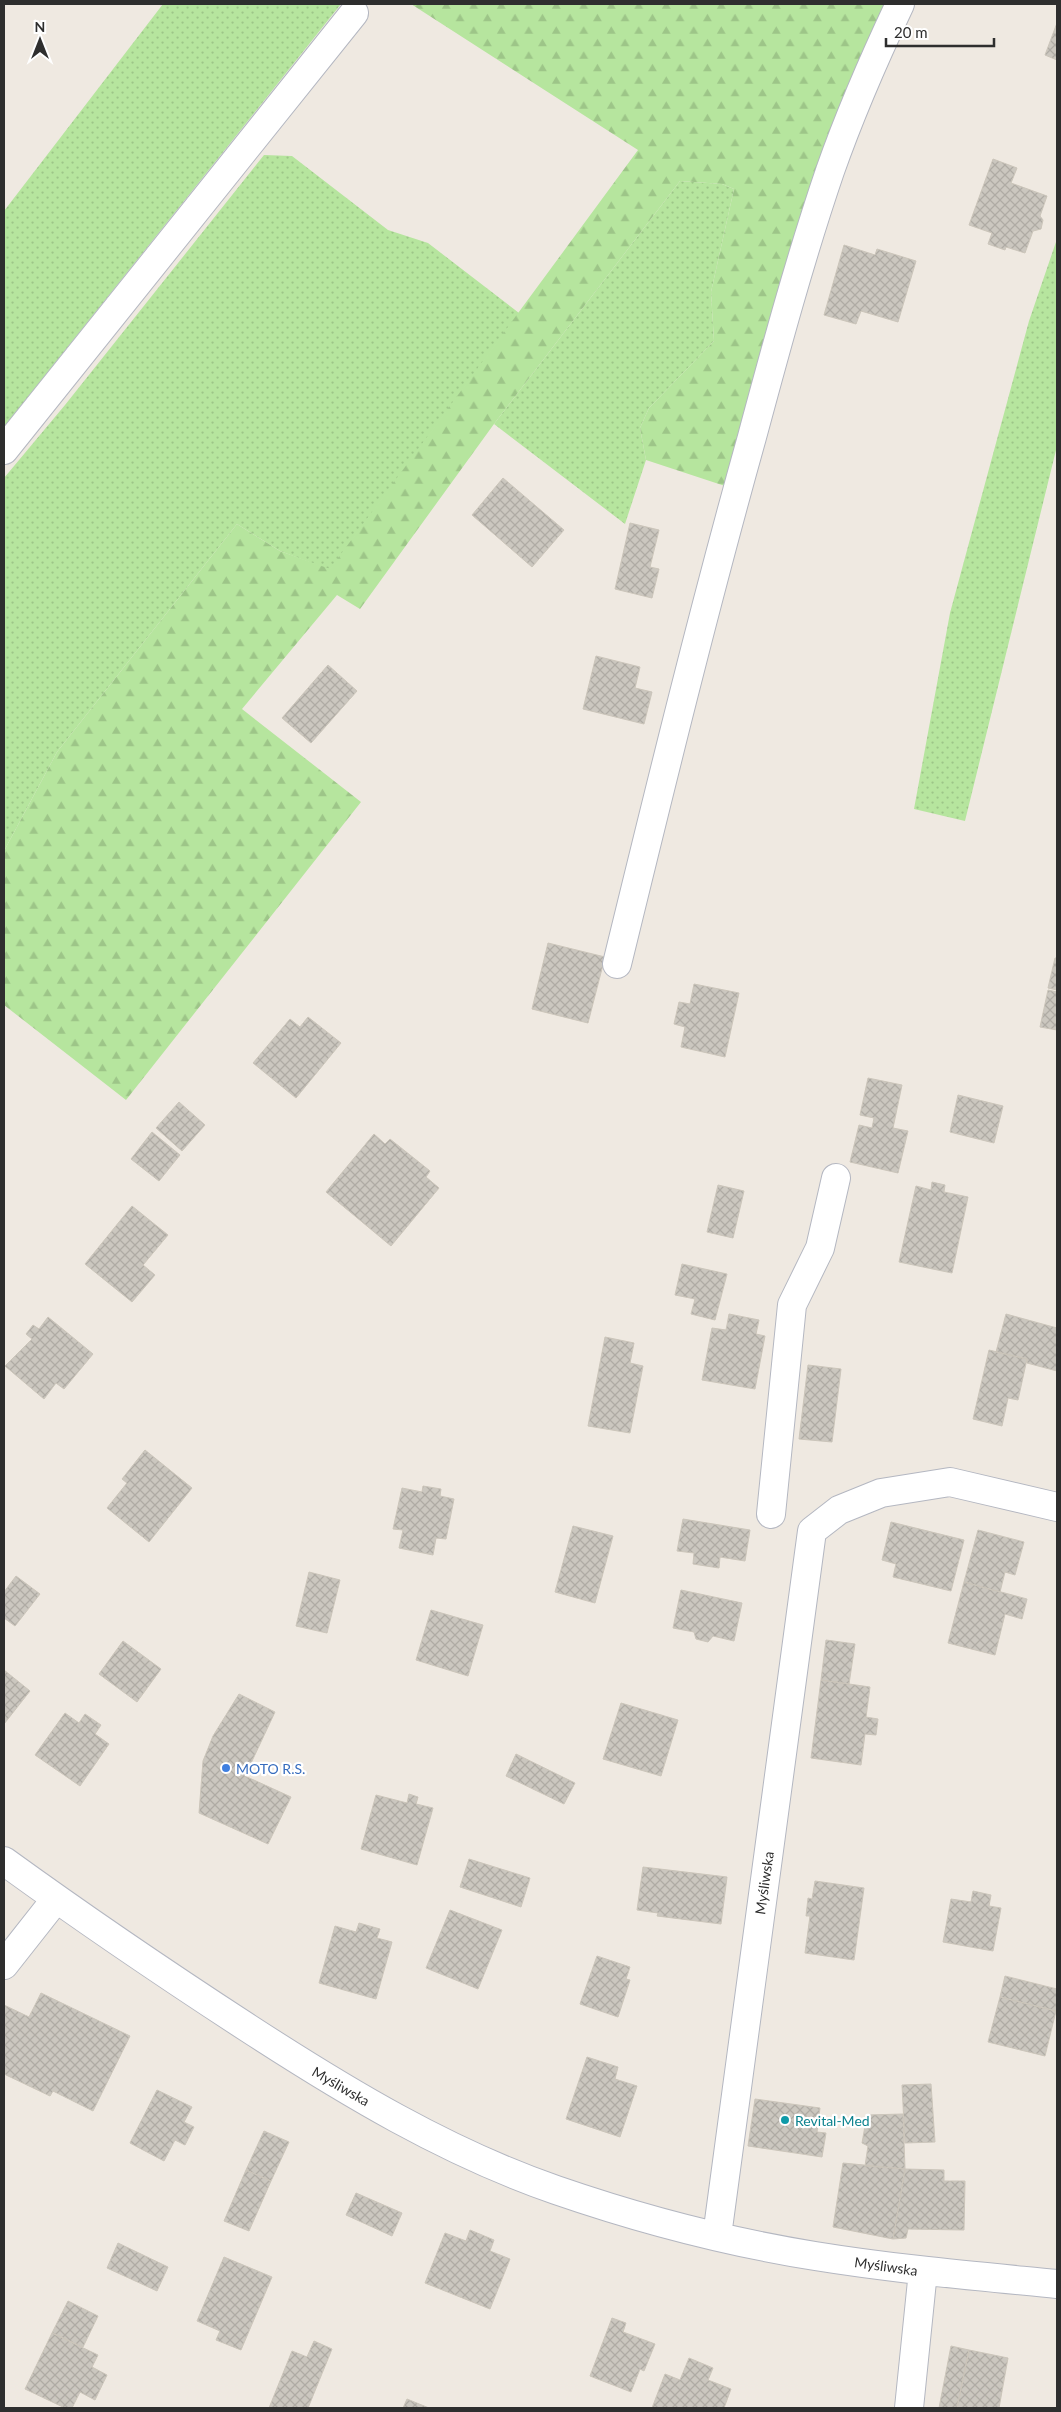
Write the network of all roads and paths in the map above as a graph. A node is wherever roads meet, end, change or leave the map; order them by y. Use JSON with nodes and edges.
{"nodes":[{"id":1,"x":900,"y":4,"type":"edge"},
{"id":2,"x":354,"y":13,"type":"dead end"},
{"id":3,"x":4,"y":450,"type":"edge"},
{"id":4,"x":617,"y":964,"type":"dead end"},
{"id":5,"x":836,"y":1178,"type":"dead end"},
{"id":6,"x":1057,"y":1507,"type":"edge"},
{"id":7,"x":771,"y":1514,"type":"dead end"},
{"id":8,"x":4,"y":1861,"type":"edge"},
{"id":9,"x":56,"y":1899,"type":"junction"},
{"id":10,"x":4,"y":1965,"type":"edge"},
{"id":11,"x":717,"y":2236,"type":"junction"},
{"id":12,"x":923,"y":2271,"type":"junction"},
{"id":13,"x":1057,"y":2284,"type":"edge"},
{"id":14,"x":908,"y":2408,"type":"edge"}],
"edges":[{"from":1,"to":4,"type":"street"},
{"from":2,"to":3,"type":"street"},
{"from":5,"to":7,"type":"street"},
{"from":6,"to":11,"type":"street","name":"Myśliwska"},
{"from":8,"to":9,"type":"street","name":"Myśliwska"},
{"from":9,"to":10,"type":"street"},
{"from":9,"to":11,"type":"street","name":"Myśliwska"},
{"from":11,"to":12,"type":"street","name":"Myśliwska"},
{"from":12,"to":13,"type":"street","name":"Myśliwska"},
{"from":12,"to":14,"type":"street"}]}
